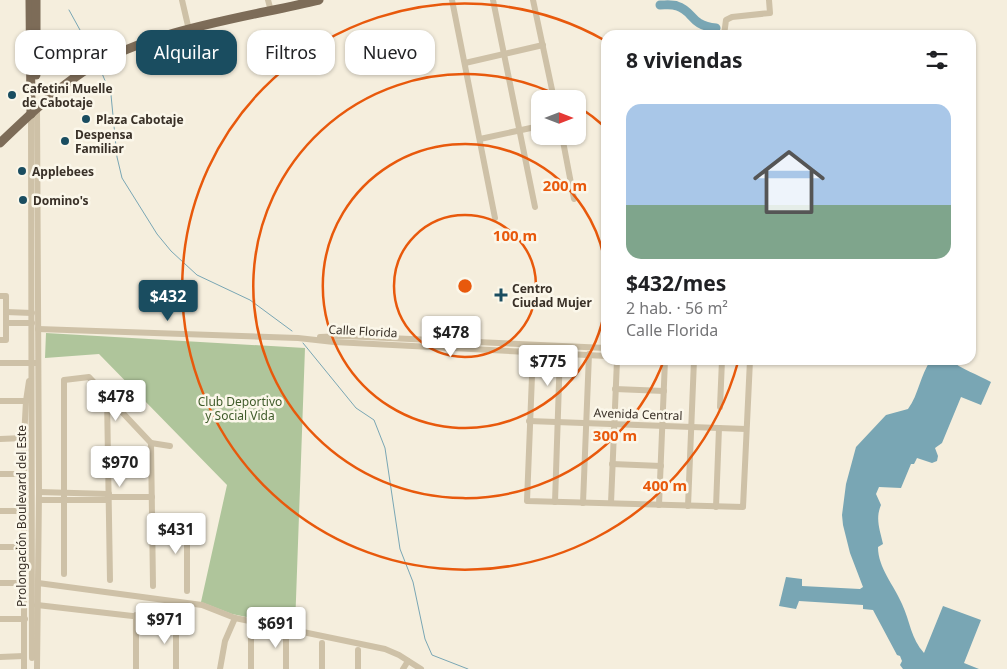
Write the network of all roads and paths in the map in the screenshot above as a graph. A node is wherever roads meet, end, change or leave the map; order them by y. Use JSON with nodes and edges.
{"nodes":[{"id":1,"x":30,"y":0,"type":"edge"},
{"id":2,"x":36,"y":0,"type":"edge"},
{"id":3,"x":182,"y":0,"type":"edge"},
{"id":4,"x":268,"y":0,"type":"edge"},
{"id":5,"x":319,"y":0,"type":"edge"},
{"id":6,"x":452,"y":0,"type":"edge"},
{"id":7,"x":494,"y":0,"type":"edge"},
{"id":8,"x":533,"y":0,"type":"edge"},
{"id":9,"x":769,"y":0,"type":"edge"},
{"id":10,"x":271,"y":12,"type":"junction"},
{"id":11,"x":189,"y":30,"type":"joint"},
{"id":12,"x":723,"y":30,"type":"edge"},
{"id":13,"x":543,"y":45,"type":"junction"},
{"id":14,"x":136,"y":48,"type":"edge"},
{"id":15,"x":504,"y":53,"type":"junction"},
{"id":16,"x":465,"y":62,"type":"junction"},
{"id":17,"x":552,"y":90,"type":"edge"},
{"id":18,"x":34,"y":111,"type":"junction"},
{"id":19,"x":531,"y":128,"type":"edge"},
{"id":20,"x":519,"y":130,"type":"junction"},
{"id":21,"x":480,"y":139,"type":"junction"},
{"id":22,"x":0,"y":143,"type":"edge"},
{"id":23,"x":564,"y":145,"type":"edge"},
{"id":24,"x":574,"y":199,"type":"dead end"},
{"id":25,"x":535,"y":207,"type":"dead end"},
{"id":26,"x":495,"y":218,"type":"dead end"},
{"id":27,"x":34,"y":222,"type":"junction"},
{"id":28,"x":0,"y":296,"type":"edge"},
{"id":29,"x":6,"y":312,"type":"junction"},
{"id":30,"x":32,"y":313,"type":"junction"},
{"id":31,"x":6,"y":323,"type":"junction"},
{"id":32,"x":32,"y":323,"type":"junction"},
{"id":33,"x":38,"y":329,"type":"junction"},
{"id":34,"x":298,"y":338,"type":"junction"},
{"id":35,"x":0,"y":340,"type":"edge"},
{"id":36,"x":601,"y":348,"type":"edge"},
{"id":37,"x":533,"y":352,"type":"junction"},
{"id":38,"x":560,"y":353,"type":"junction"},
{"id":39,"x":589,"y":354,"type":"junction"},
{"id":40,"x":601,"y":355,"type":"edge"},
{"id":41,"x":0,"y":363,"type":"edge"},
{"id":42,"x":35,"y":363,"type":"junction"},
{"id":43,"x":616,"y":365,"type":"edge"},
{"id":44,"x":665,"y":365,"type":"edge"},
{"id":45,"x":694,"y":365,"type":"edge"},
{"id":46,"x":723,"y":365,"type":"edge"},
{"id":47,"x":750,"y":365,"type":"edge"},
{"id":48,"x":615,"y":390,"type":"junction"},
{"id":49,"x":664,"y":391,"type":"junction"},
{"id":50,"x":106,"y":397,"type":"junction"},
{"id":51,"x":0,"y":401,"type":"edge"},
{"id":52,"x":26,"y":401,"type":"junction"},
{"id":53,"x":720,"y":407,"type":"dead end"},
{"id":54,"x":530,"y":421,"type":"junction"},
{"id":55,"x":557,"y":422,"type":"junction"},
{"id":56,"x":586,"y":423,"type":"junction"},
{"id":57,"x":614,"y":424,"type":"junction"},
{"id":58,"x":662,"y":426,"type":"junction"},
{"id":59,"x":690,"y":427,"type":"junction"},
{"id":60,"x":719,"y":428,"type":"junction"},
{"id":61,"x":746,"y":430,"type":"junction"},
{"id":62,"x":0,"y":438,"type":"edge"},
{"id":63,"x":24,"y":438,"type":"junction"},
{"id":64,"x":151,"y":443,"type":"junction"},
{"id":65,"x":170,"y":446,"type":"dead end"},
{"id":66,"x":612,"y":464,"type":"junction"},
{"id":67,"x":661,"y":466,"type":"junction"},
{"id":68,"x":0,"y":474,"type":"edge"},
{"id":69,"x":24,"y":474,"type":"junction"},
{"id":70,"x":39,"y":496,"type":"junction"},
{"id":71,"x":64,"y":496,"type":"junction"},
{"id":72,"x":108,"y":497,"type":"junction"},
{"id":73,"x":152,"y":497,"type":"junction"},
{"id":74,"x":554,"y":502,"type":"junction"},
{"id":75,"x":583,"y":502,"type":"junction"},
{"id":76,"x":611,"y":503,"type":"junction"},
{"id":77,"x":659,"y":505,"type":"junction"},
{"id":78,"x":688,"y":506,"type":"junction"},
{"id":79,"x":716,"y":507,"type":"junction"},
{"id":80,"x":0,"y":511,"type":"edge"},
{"id":81,"x":24,"y":511,"type":"junction"},
{"id":82,"x":152,"y":516,"type":"junction"},
{"id":83,"x":0,"y":547,"type":"edge"},
{"id":84,"x":24,"y":547,"type":"junction"},
{"id":85,"x":64,"y":574,"type":"dead end"},
{"id":86,"x":110,"y":580,"type":"dead end"},
{"id":87,"x":38,"y":582,"type":"junction"},
{"id":88,"x":0,"y":583,"type":"edge"},
{"id":89,"x":24,"y":583,"type":"junction"},
{"id":90,"x":153,"y":586,"type":"dead end"},
{"id":91,"x":187,"y":591,"type":"dead end"},
{"id":92,"x":37,"y":605,"type":"junction"},
{"id":93,"x":136,"y":615,"type":"junction"},
{"id":94,"x":235,"y":618,"type":"junction"},
{"id":95,"x":0,"y":619,"type":"edge"},
{"id":96,"x":25,"y":619,"type":"junction"},
{"id":97,"x":251,"y":625,"type":"dead end"},
{"id":98,"x":286,"y":628,"type":"junction"},
{"id":99,"x":322,"y":643,"type":"dead end"},
{"id":100,"x":358,"y":650,"type":"dead end"},
{"id":101,"x":0,"y":656,"type":"edge"},
{"id":102,"x":24,"y":656,"type":"junction"},
{"id":103,"x":408,"y":661,"type":"junction"},
{"id":104,"x":24,"y":669,"type":"edge"},
{"id":105,"x":32,"y":669,"type":"edge"},
{"id":106,"x":36,"y":669,"type":"edge"},
{"id":107,"x":136,"y":669,"type":"edge"},
{"id":108,"x":176,"y":669,"type":"edge"},
{"id":109,"x":220,"y":669,"type":"edge"},
{"id":110,"x":251,"y":669,"type":"edge"},
{"id":111,"x":286,"y":669,"type":"edge"},
{"id":112,"x":322,"y":669,"type":"edge"},
{"id":113,"x":358,"y":669,"type":"edge"},
{"id":114,"x":403,"y":669,"type":"edge"},
{"id":115,"x":421,"y":669,"type":"edge"}],
"edges":[{"from":1,"to":18,"type":"main road"},
{"from":2,"to":18,"type":"main road"},
{"from":3,"to":11,"type":"street"},
{"from":4,"to":10,"type":"street"},
{"from":5,"to":10,"type":"main road"},
{"from":6,"to":16,"type":"street"},
{"from":7,"to":15,"type":"street"},
{"from":8,"to":13,"type":"street"},
{"from":9,"to":12,"type":"street"},
{"from":10,"to":11,"type":"main road"},
{"from":13,"to":15,"type":"street"},
{"from":13,"to":17,"type":"street"},
{"from":14,"to":18,"type":"main road"},
{"from":15,"to":16,"type":"street"},
{"from":15,"to":20,"type":"street"},
{"from":16,"to":21,"type":"street"},
{"from":18,"to":22,"type":"main road"},
{"from":18,"to":27,"type":"street","name":"Prolongación Boulevard del Este"},
{"from":19,"to":20,"type":"street"},
{"from":20,"to":21,"type":"street"},
{"from":20,"to":25,"type":"street"},
{"from":21,"to":26,"type":"street"},
{"from":23,"to":24,"type":"street"},
{"from":27,"to":30,"type":"street","name":"Prolongación Boulevard del Este"},
{"from":27,"to":33,"type":"street","name":"Prolongación Boulevard del Este"},
{"from":28,"to":29,"type":"street"},
{"from":29,"to":30,"type":"street"},
{"from":29,"to":31,"type":"street"},
{"from":30,"to":32,"type":"street","name":"Prolongación Boulevard del Este"},
{"from":31,"to":32,"type":"street"},
{"from":31,"to":35,"type":"street"},
{"from":32,"to":42,"type":"street","name":"Prolongación Boulevard del Este"},
{"from":33,"to":34,"type":"street","name":"Calle Florida"},
{"from":33,"to":42,"type":"street","name":"Prolongación Boulevard del Este"},
{"from":34,"to":36,"type":"street","name":"Calle Florida"},
{"from":34,"to":37,"type":"street","name":"Calle Florida"},
{"from":37,"to":38,"type":"street","name":"Calle Florida"},
{"from":37,"to":54,"type":"street"},
{"from":38,"to":39,"type":"street","name":"Calle Florida"},
{"from":38,"to":55,"type":"street"},
{"from":39,"to":40,"type":"street","name":"Calle Florida"},
{"from":39,"to":56,"type":"street"},
{"from":41,"to":42,"type":"street"},
{"from":42,"to":52,"type":"street"},
{"from":42,"to":70,"type":"street"},
{"from":42,"to":105,"type":"street","name":"Prolongación Boulevard del Este"},
{"from":43,"to":48,"type":"street"},
{"from":44,"to":49,"type":"street"},
{"from":45,"to":59,"type":"street"},
{"from":46,"to":53,"type":"street"},
{"from":47,"to":61,"type":"street"},
{"from":48,"to":49,"type":"street"},
{"from":48,"to":57,"type":"street"},
{"from":49,"to":58,"type":"street"},
{"from":50,"to":64,"type":"street"},
{"from":50,"to":71,"type":"street"},
{"from":50,"to":72,"type":"street"},
{"from":51,"to":52,"type":"street"},
{"from":52,"to":63,"type":"street"},
{"from":54,"to":55,"type":"street","name":"Avenida Central"},
{"from":54,"to":74,"type":"street"},
{"from":55,"to":56,"type":"street","name":"Avenida Central"},
{"from":55,"to":74,"type":"street"},
{"from":56,"to":57,"type":"street","name":"Avenida Central"},
{"from":56,"to":75,"type":"street"},
{"from":57,"to":58,"type":"street","name":"Avenida Central"},
{"from":57,"to":66,"type":"street"},
{"from":58,"to":59,"type":"street","name":"Avenida Central"},
{"from":58,"to":67,"type":"street"},
{"from":59,"to":60,"type":"street","name":"Avenida Central"},
{"from":59,"to":78,"type":"street"},
{"from":60,"to":61,"type":"street","name":"Avenida Central"},
{"from":60,"to":79,"type":"street"},
{"from":61,"to":79,"type":"street"},
{"from":62,"to":63,"type":"street"},
{"from":63,"to":69,"type":"street"},
{"from":64,"to":65,"type":"street"},
{"from":64,"to":73,"type":"street"},
{"from":66,"to":67,"type":"street"},
{"from":66,"to":76,"type":"street"},
{"from":67,"to":77,"type":"street"},
{"from":68,"to":69,"type":"street"},
{"from":69,"to":81,"type":"street"},
{"from":70,"to":71,"type":"street"},
{"from":70,"to":87,"type":"street"},
{"from":71,"to":72,"type":"street"},
{"from":71,"to":85,"type":"street"},
{"from":72,"to":73,"type":"street"},
{"from":72,"to":86,"type":"street"},
{"from":73,"to":82,"type":"street"},
{"from":74,"to":75,"type":"street"},
{"from":75,"to":76,"type":"street"},
{"from":76,"to":77,"type":"street"},
{"from":77,"to":78,"type":"street"},
{"from":78,"to":79,"type":"street"},
{"from":80,"to":81,"type":"street"},
{"from":81,"to":84,"type":"street"},
{"from":82,"to":90,"type":"street"},
{"from":82,"to":91,"type":"street"},
{"from":83,"to":84,"type":"street"},
{"from":84,"to":89,"type":"street"},
{"from":87,"to":92,"type":"street"},
{"from":87,"to":94,"type":"street"},
{"from":88,"to":89,"type":"street"},
{"from":89,"to":96,"type":"street"},
{"from":92,"to":93,"type":"street"},
{"from":92,"to":106,"type":"street"},
{"from":93,"to":107,"type":"street"},
{"from":93,"to":108,"type":"street"},
{"from":94,"to":98,"type":"street"},
{"from":94,"to":109,"type":"street"},
{"from":95,"to":96,"type":"street"},
{"from":96,"to":102,"type":"street"},
{"from":97,"to":110,"type":"street"},
{"from":98,"to":103,"type":"street"},
{"from":98,"to":111,"type":"street"},
{"from":99,"to":112,"type":"street"},
{"from":100,"to":113,"type":"street"},
{"from":101,"to":102,"type":"street"},
{"from":102,"to":104,"type":"street"},
{"from":103,"to":114,"type":"street"},
{"from":103,"to":115,"type":"street"}]}
